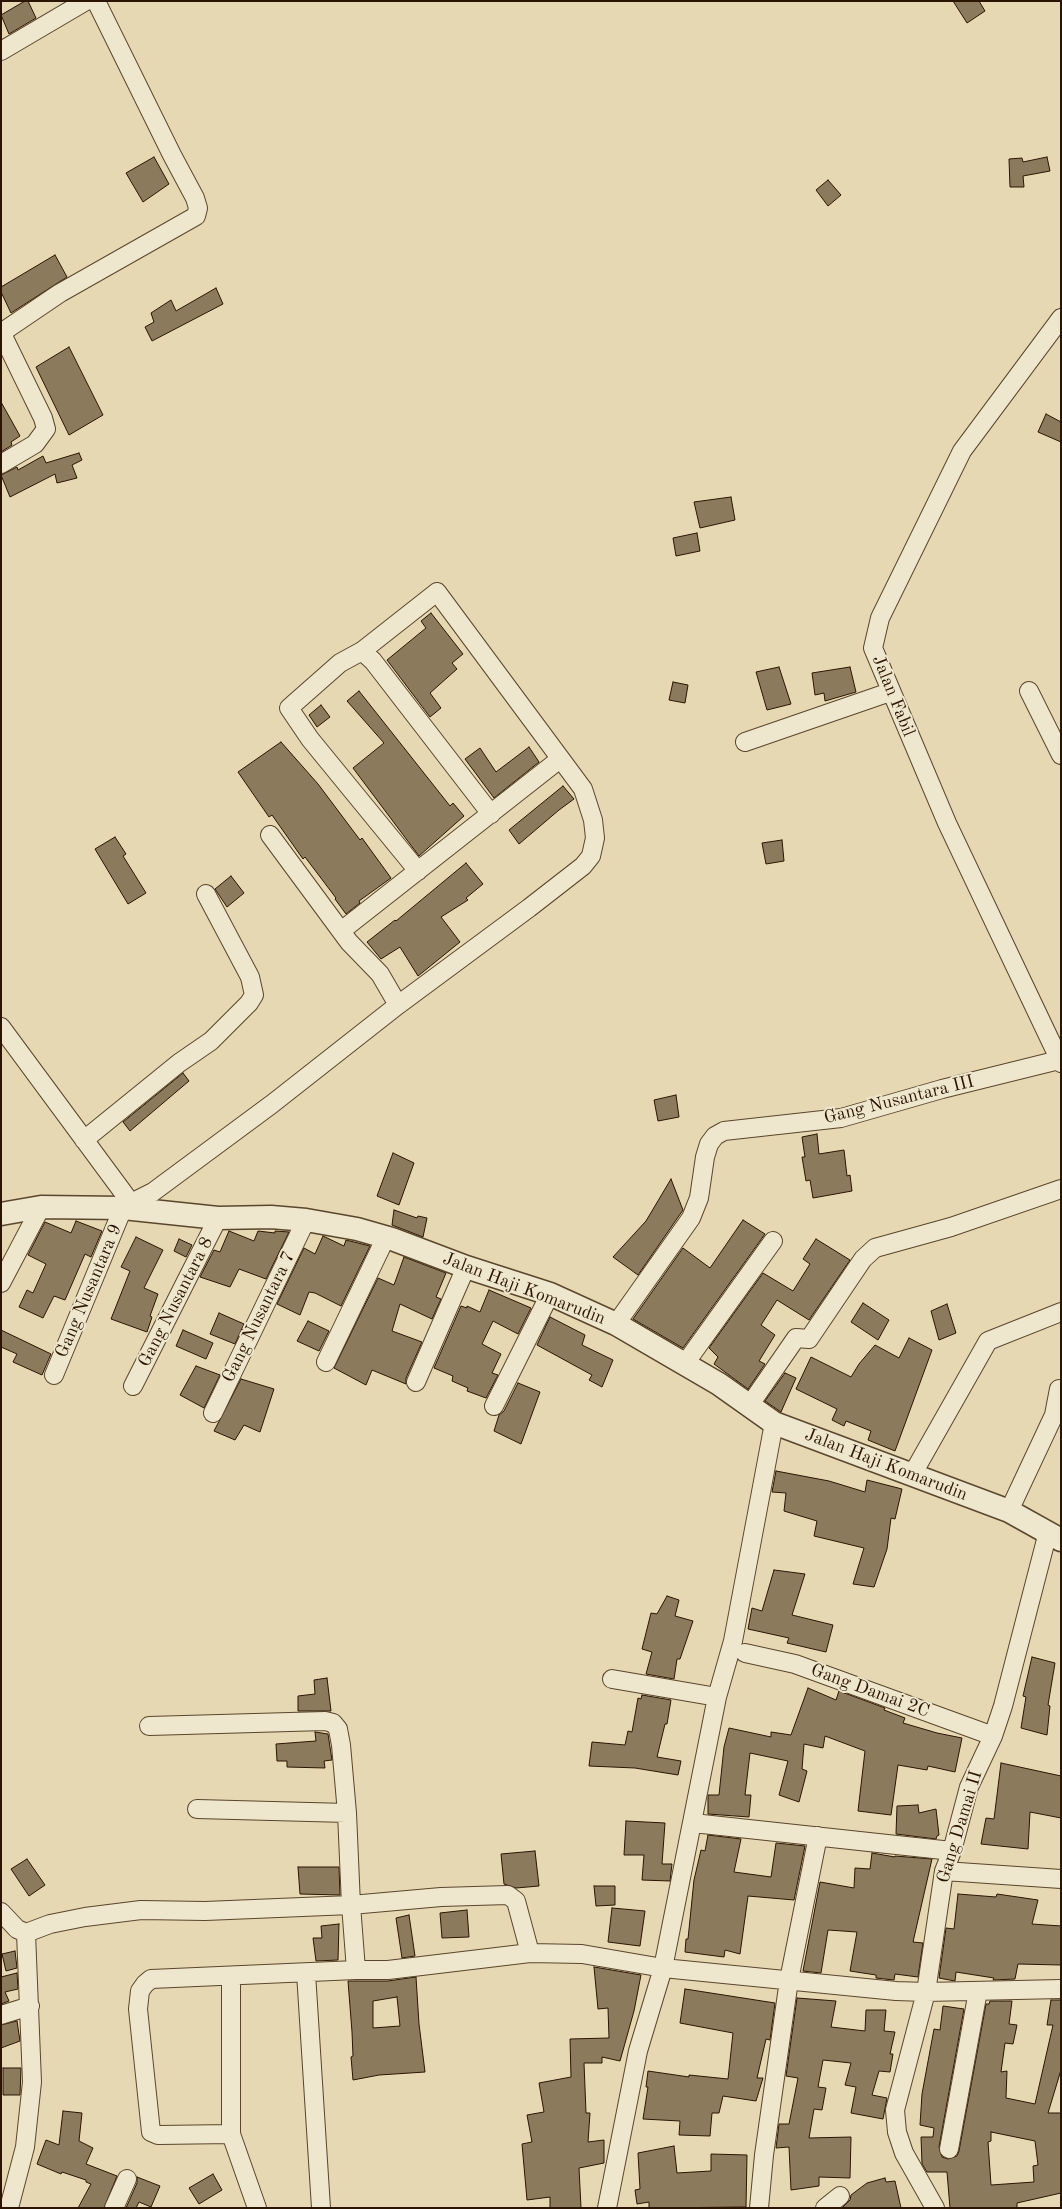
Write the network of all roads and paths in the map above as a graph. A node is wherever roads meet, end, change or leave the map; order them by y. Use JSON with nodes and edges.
{"nodes":[{"id":1,"x":86,"y":1,"type":"edge"},
{"id":2,"x":96,"y":1,"type":"edge"},
{"id":3,"x":1,"y":51,"type":"edge"},
{"id":4,"x":1061,"y":318,"type":"edge"},
{"id":5,"x":1,"y":332,"type":"edge"},
{"id":6,"x":1,"y":464,"type":"edge"},
{"id":7,"x":362,"y":651,"type":"junction"},
{"id":8,"x":1029,"y":691,"type":"dead end"},
{"id":9,"x":890,"y":692,"type":"junction"},
{"id":10,"x":745,"y":742,"type":"dead end"},
{"id":11,"x":1061,"y":755,"type":"edge"},
{"id":12,"x":560,"y":759,"type":"junction"},
{"id":13,"x":490,"y":814,"type":"junction"},
{"id":14,"x":270,"y":835,"type":"dead end"},
{"id":15,"x":418,"y":871,"type":"junction"},
{"id":16,"x":206,"y":894,"type":"dead end"},
{"id":17,"x":341,"y":932,"type":"junction"},
{"id":18,"x":398,"y":1004,"type":"junction"},
{"id":19,"x":1,"y":1027,"type":"edge"},
{"id":20,"x":1060,"y":1062,"type":"edge"},
{"id":21,"x":84,"y":1140,"type":"junction"},
{"id":22,"x":1061,"y":1189,"type":"edge"},
{"id":23,"x":127,"y":1206,"type":"junction"},
{"id":24,"x":41,"y":1207,"type":"junction"},
{"id":25,"x":1,"y":1214,"type":"edge"},
{"id":26,"x":218,"y":1218,"type":"junction"},
{"id":27,"x":306,"y":1220,"type":"junction"},
{"id":28,"x":386,"y":1237,"type":"junction"},
{"id":29,"x":773,"y":1241,"type":"dead end"},
{"id":30,"x":466,"y":1267,"type":"junction"},
{"id":31,"x":1,"y":1283,"type":"edge"},
{"id":32,"x":550,"y":1294,"type":"junction"},
{"id":33,"x":1061,"y":1312,"type":"edge"},
{"id":34,"x":616,"y":1324,"type":"junction"},
{"id":35,"x":326,"y":1362,"type":"dead end"},
{"id":36,"x":684,"y":1365,"type":"junction"},
{"id":37,"x":54,"y":1375,"type":"dead end"},
{"id":38,"x":416,"y":1382,"type":"dead end"},
{"id":39,"x":133,"y":1386,"type":"dead end"},
{"id":40,"x":1058,"y":1389,"type":"dead end"},
{"id":41,"x":494,"y":1406,"type":"dead end"},
{"id":42,"x":749,"y":1406,"type":"junction"},
{"id":43,"x":213,"y":1413,"type":"dead end"},
{"id":44,"x":774,"y":1423,"type":"junction"},
{"id":45,"x":912,"y":1475,"type":"junction"},
{"id":46,"x":1009,"y":1511,"type":"junction"},
{"id":47,"x":1055,"y":1536,"type":"edge"},
{"id":48,"x":745,"y":1653,"type":"dead end"},
{"id":49,"x":612,"y":1679,"type":"dead end"},
{"id":50,"x":717,"y":1697,"type":"junction"},
{"id":51,"x":149,"y":1726,"type":"dead end"},
{"id":52,"x":993,"y":1736,"type":"junction"},
{"id":53,"x":197,"y":1809,"type":"dead end"},
{"id":54,"x":347,"y":1813,"type":"junction"},
{"id":55,"x":693,"y":1823,"type":"junction"},
{"id":56,"x":818,"y":1836,"type":"junction"},
{"id":57,"x":952,"y":1851,"type":"junction"},
{"id":58,"x":944,"y":1871,"type":"junction"},
{"id":59,"x":1061,"y":1879,"type":"edge"},
{"id":60,"x":351,"y":1905,"type":"junction"},
{"id":61,"x":1,"y":1912,"type":"edge"},
{"id":62,"x":15,"y":1932,"type":"edge"},
{"id":63,"x":530,"y":1953,"type":"junction"},
{"id":64,"x":663,"y":1968,"type":"junction"},
{"id":65,"x":356,"y":1970,"type":"junction"},
{"id":66,"x":306,"y":1973,"type":"junction"},
{"id":67,"x":231,"y":1976,"type":"junction"},
{"id":68,"x":789,"y":1980,"type":"junction"},
{"id":69,"x":1061,"y":1989,"type":"edge"},
{"id":70,"x":978,"y":1991,"type":"junction"},
{"id":71,"x":926,"y":1992,"type":"junction"},
{"id":72,"x":30,"y":2006,"type":"junction"},
{"id":73,"x":1,"y":2015,"type":"edge"},
{"id":74,"x":231,"y":2134,"type":"junction"},
{"id":75,"x":948,"y":2149,"type":"dead end"},
{"id":76,"x":127,"y":2179,"type":"dead end"},
{"id":77,"x":840,"y":2196,"type":"dead end"},
{"id":78,"x":929,"y":2205,"type":"edge"},
{"id":79,"x":9,"y":2208,"type":"edge"},
{"id":80,"x":114,"y":2208,"type":"edge"},
{"id":81,"x":257,"y":2208,"type":"edge"},
{"id":82,"x":321,"y":2208,"type":"edge"},
{"id":83,"x":607,"y":2208,"type":"edge"},
{"id":84,"x":759,"y":2208,"type":"edge"},
{"id":85,"x":825,"y":2208,"type":"edge"}],
"edges":[{"from":1,"to":3,"type":"street"},
{"from":2,"to":5,"type":"street"},
{"from":4,"to":9,"type":"street","name":"Jalan Fabil"},
{"from":5,"to":6,"type":"street"},
{"from":7,"to":12,"type":"street"},
{"from":7,"to":13,"type":"street"},
{"from":7,"to":15,"type":"street"},
{"from":8,"to":11,"type":"street"},
{"from":9,"to":10,"type":"street"},
{"from":9,"to":20,"type":"street","name":"Jalan Fabil"},
{"from":12,"to":13,"type":"street"},
{"from":12,"to":18,"type":"street"},
{"from":13,"to":15,"type":"street"},
{"from":14,"to":17,"type":"street"},
{"from":15,"to":17,"type":"street"},
{"from":16,"to":21,"type":"street"},
{"from":17,"to":18,"type":"street"},
{"from":18,"to":23,"type":"street"},
{"from":19,"to":21,"type":"street"},
{"from":20,"to":34,"type":"street","name":"Gang Nusantara III"},
{"from":21,"to":23,"type":"street"},
{"from":22,"to":42,"type":"street"},
{"from":23,"to":24,"type":"street","name":"Jalan Haji Komarudin"},
{"from":23,"to":26,"type":"street","name":"Jalan Haji Komarudin"},
{"from":23,"to":37,"type":"street","name":"Gang Nusantara 9"},
{"from":24,"to":25,"type":"street","name":"Jalan Haji Komarudin"},
{"from":24,"to":31,"type":"street"},
{"from":26,"to":27,"type":"street","name":"Jalan Haji Komarudin"},
{"from":26,"to":39,"type":"street","name":"Gang Nusantara 8"},
{"from":27,"to":28,"type":"street","name":"Jalan Haji Komarudin"},
{"from":27,"to":43,"type":"street","name":"Gang Nusantara 7"},
{"from":28,"to":30,"type":"street","name":"Jalan Haji Komarudin"},
{"from":28,"to":35,"type":"street"},
{"from":29,"to":36,"type":"street"},
{"from":30,"to":32,"type":"street","name":"Jalan Haji Komarudin"},
{"from":30,"to":38,"type":"street"},
{"from":32,"to":34,"type":"street","name":"Jalan Haji Komarudin"},
{"from":32,"to":41,"type":"street"},
{"from":33,"to":45,"type":"street"},
{"from":34,"to":36,"type":"street","name":"Jalan Haji Komarudin"},
{"from":36,"to":42,"type":"street","name":"Jalan Haji Komarudin"},
{"from":40,"to":46,"type":"street"},
{"from":42,"to":44,"type":"street","name":"Jalan Haji Komarudin"},
{"from":44,"to":45,"type":"street","name":"Jalan Haji Komarudin"},
{"from":44,"to":50,"type":"street"},
{"from":45,"to":46,"type":"street","name":"Jalan Haji Komarudin"},
{"from":46,"to":47,"type":"street","name":"Jalan Haji Komarudin"},
{"from":47,"to":52,"type":"street","name":"Gang Damai II"},
{"from":48,"to":52,"type":"street","name":"Gang Damai 2C"},
{"from":49,"to":50,"type":"street"},
{"from":50,"to":55,"type":"street"},
{"from":51,"to":54,"type":"street"},
{"from":52,"to":57,"type":"street","name":"Gang Damai II"},
{"from":53,"to":54,"type":"street"},
{"from":54,"to":60,"type":"street"},
{"from":55,"to":56,"type":"street"},
{"from":55,"to":64,"type":"street"},
{"from":56,"to":57,"type":"street"},
{"from":56,"to":68,"type":"street"},
{"from":57,"to":58,"type":"street","name":"Gang Damai II"},
{"from":58,"to":59,"type":"street"},
{"from":58,"to":71,"type":"street","name":"Gang Damai II"},
{"from":60,"to":62,"type":"street"},
{"from":60,"to":63,"type":"street"},
{"from":60,"to":65,"type":"street"},
{"from":61,"to":62,"type":"street"},
{"from":62,"to":72,"type":"street"},
{"from":63,"to":64,"type":"street"},
{"from":63,"to":65,"type":"street"},
{"from":64,"to":68,"type":"street"},
{"from":64,"to":83,"type":"street"},
{"from":65,"to":66,"type":"street"},
{"from":66,"to":67,"type":"street"},
{"from":66,"to":82,"type":"street"},
{"from":67,"to":74,"type":"street"},
{"from":67,"to":74,"type":"street"},
{"from":68,"to":71,"type":"street"},
{"from":68,"to":84,"type":"street"},
{"from":69,"to":70,"type":"street"},
{"from":70,"to":71,"type":"street"},
{"from":70,"to":75,"type":"street"},
{"from":71,"to":78,"type":"street","name":"Gang Damai II"},
{"from":72,"to":73,"type":"street"},
{"from":72,"to":79,"type":"street"},
{"from":74,"to":81,"type":"street"},
{"from":76,"to":80,"type":"street"},
{"from":77,"to":85,"type":"street"}]}
